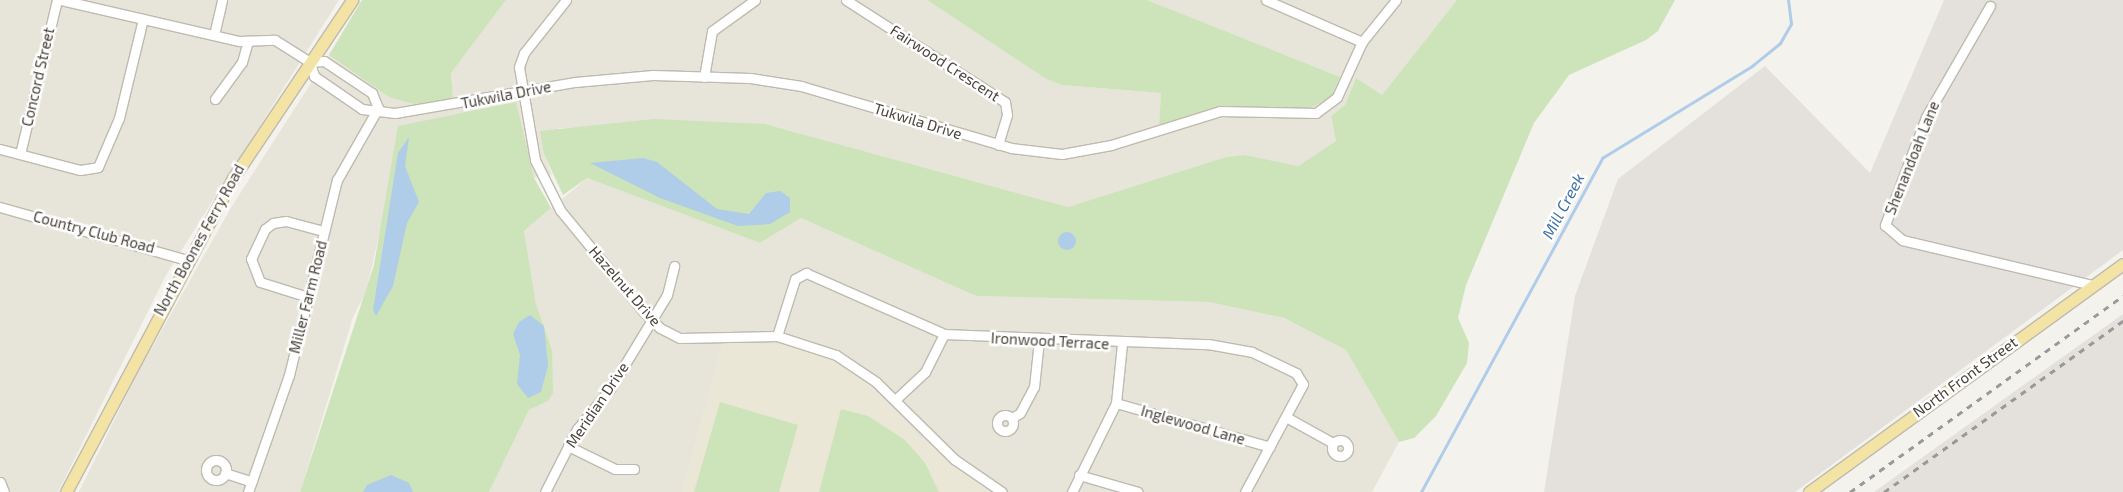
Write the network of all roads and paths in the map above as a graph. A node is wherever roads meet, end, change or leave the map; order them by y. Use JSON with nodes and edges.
{"nodes":[{"id":1,"x":57,"y":0,"type":"edge"},
{"id":2,"x":61,"y":0,"type":"edge"},
{"id":3,"x":222,"y":0,"type":"edge"},
{"id":4,"x":352,"y":0,"type":"edge"},
{"id":5,"x":566,"y":0,"type":"edge"},
{"id":6,"x":754,"y":0,"type":"edge"},
{"id":7,"x":846,"y":0,"type":"edge"},
{"id":8,"x":1266,"y":0,"type":"edge"},
{"id":9,"x":1396,"y":0,"type":"edge"},
{"id":10,"x":1990,"y":6,"type":"dead end"},
{"id":11,"x":143,"y":19,"type":"junction"},
{"id":12,"x":214,"y":35,"type":"junction"},
{"id":13,"x":248,"y":41,"type":"junction"},
{"id":14,"x":1362,"y":42,"type":"junction"},
{"id":15,"x":310,"y":62,"type":"junction"},
{"id":16,"x":704,"y":77,"type":"junction"},
{"id":17,"x":522,"y":92,"type":"junction"},
{"id":18,"x":215,"y":99,"type":"dead end"},
{"id":19,"x":378,"y":108,"type":"junction"},
{"id":20,"x":998,"y":145,"type":"junction"},
{"id":21,"x":0,"y":149,"type":"edge"},
{"id":22,"x":20,"y":154,"type":"junction"},
{"id":23,"x":0,"y":207,"type":"edge"},
{"id":24,"x":324,"y":231,"type":"junction"},
{"id":25,"x":187,"y":260,"type":"junction"},
{"id":26,"x":2123,"y":264,"type":"edge"},
{"id":27,"x":674,"y":266,"type":"dead end"},
{"id":28,"x":2092,"y":285,"type":"junction"},
{"id":29,"x":308,"y":297,"type":"junction"},
{"id":30,"x":652,"y":320,"type":"junction"},
{"id":31,"x":944,"y":334,"type":"junction"},
{"id":32,"x":777,"y":336,"type":"junction"},
{"id":33,"x":1039,"y":340,"type":"junction"},
{"id":34,"x":1122,"y":344,"type":"junction"},
{"id":35,"x":895,"y":400,"type":"junction"},
{"id":36,"x":1116,"y":403,"type":"junction"},
{"id":37,"x":1286,"y":417,"type":"junction"},
{"id":38,"x":1012,"y":418,"type":"dead end"},
{"id":39,"x":1333,"y":443,"type":"dead end"},
{"id":40,"x":568,"y":446,"type":"junction"},
{"id":41,"x":1270,"y":447,"type":"junction"},
{"id":42,"x":634,"y":469,"type":"dead end"},
{"id":43,"x":225,"y":473,"type":"dead end"},
{"id":44,"x":1079,"y":475,"type":"junction"},
{"id":45,"x":0,"y":482,"type":"edge"},
{"id":46,"x":252,"y":482,"type":"junction"},
{"id":47,"x":3,"y":492,"type":"edge"},
{"id":48,"x":66,"y":492,"type":"edge"},
{"id":49,"x":248,"y":492,"type":"edge"},
{"id":50,"x":545,"y":492,"type":"edge"},
{"id":51,"x":1002,"y":492,"type":"edge"},
{"id":52,"x":1072,"y":492,"type":"edge"},
{"id":53,"x":1138,"y":492,"type":"edge"},
{"id":54,"x":1245,"y":492,"type":"edge"},
{"id":55,"x":1809,"y":492,"type":"edge"}],
"edges":[{"from":1,"to":22,"type":"street","name":"Concord Street"},
{"from":2,"to":11,"type":"street"},
{"from":3,"to":12,"type":"street"},
{"from":4,"to":15,"type":"main road","name":"North Boones Ferry Road"},
{"from":5,"to":17,"type":"street","name":"Hazelnut Drive"},
{"from":6,"to":16,"type":"street"},
{"from":7,"to":20,"type":"street","name":"Fairwood Crescent"},
{"from":8,"to":14,"type":"street"},
{"from":9,"to":14,"type":"street","name":"Tukwila Drive"},
{"from":10,"to":28,"type":"street","name":"Shenandoah Lane"},
{"from":11,"to":12,"type":"street"},
{"from":11,"to":22,"type":"street"},
{"from":12,"to":13,"type":"street"},
{"from":13,"to":15,"type":"street"},
{"from":13,"to":18,"type":"street"},
{"from":14,"to":20,"type":"street","name":"Tukwila Drive"},
{"from":15,"to":19,"type":"street"},
{"from":15,"to":19,"type":"street","name":"Tukwila Drive"},
{"from":15,"to":25,"type":"main road","name":"North Boones Ferry Road"},
{"from":16,"to":17,"type":"street","name":"Tukwila Drive"},
{"from":16,"to":20,"type":"street","name":"Tukwila Drive"},
{"from":17,"to":19,"type":"street","name":"Tukwila Drive"},
{"from":17,"to":30,"type":"street","name":"Hazelnut Drive"},
{"from":19,"to":24,"type":"street","name":"Miller Farm Road"},
{"from":21,"to":22,"type":"street"},
{"from":23,"to":25,"type":"street","name":"Country Club Road"},
{"from":24,"to":29,"type":"street","name":"Miller Farm Road"},
{"from":24,"to":29,"type":"street"},
{"from":25,"to":48,"type":"main road","name":"North Boones Ferry Road"},
{"from":26,"to":28,"type":"main road","name":"North Front Street"},
{"from":27,"to":30,"type":"street","name":"Meridian Drive"},
{"from":28,"to":55,"type":"main road","name":"North Front Street"},
{"from":29,"to":46,"type":"street","name":"Miller Farm Road"},
{"from":30,"to":32,"type":"street","name":"Hazelnut Drive"},
{"from":30,"to":40,"type":"street","name":"Meridian Drive"},
{"from":31,"to":32,"type":"street","name":"Ironwood Terrace"},
{"from":31,"to":33,"type":"street","name":"Ironwood Terrace"},
{"from":31,"to":35,"type":"street"},
{"from":32,"to":35,"type":"street","name":"Hazelnut Drive"},
{"from":33,"to":34,"type":"street","name":"Ironwood Terrace"},
{"from":33,"to":38,"type":"street"},
{"from":34,"to":36,"type":"street"},
{"from":34,"to":37,"type":"street","name":"Ironwood Terrace"},
{"from":35,"to":51,"type":"street","name":"Hazelnut Drive"},
{"from":36,"to":41,"type":"street","name":"Inglewood Lane"},
{"from":36,"to":44,"type":"street"},
{"from":37,"to":39,"type":"street"},
{"from":37,"to":41,"type":"street"},
{"from":40,"to":42,"type":"street"},
{"from":40,"to":50,"type":"street","name":"Meridian Drive"},
{"from":41,"to":54,"type":"street"},
{"from":43,"to":46,"type":"street"},
{"from":44,"to":52,"type":"street"},
{"from":44,"to":53,"type":"street"},
{"from":45,"to":47,"type":"street"},
{"from":46,"to":49,"type":"street","name":"Miller Farm Road"}]}
